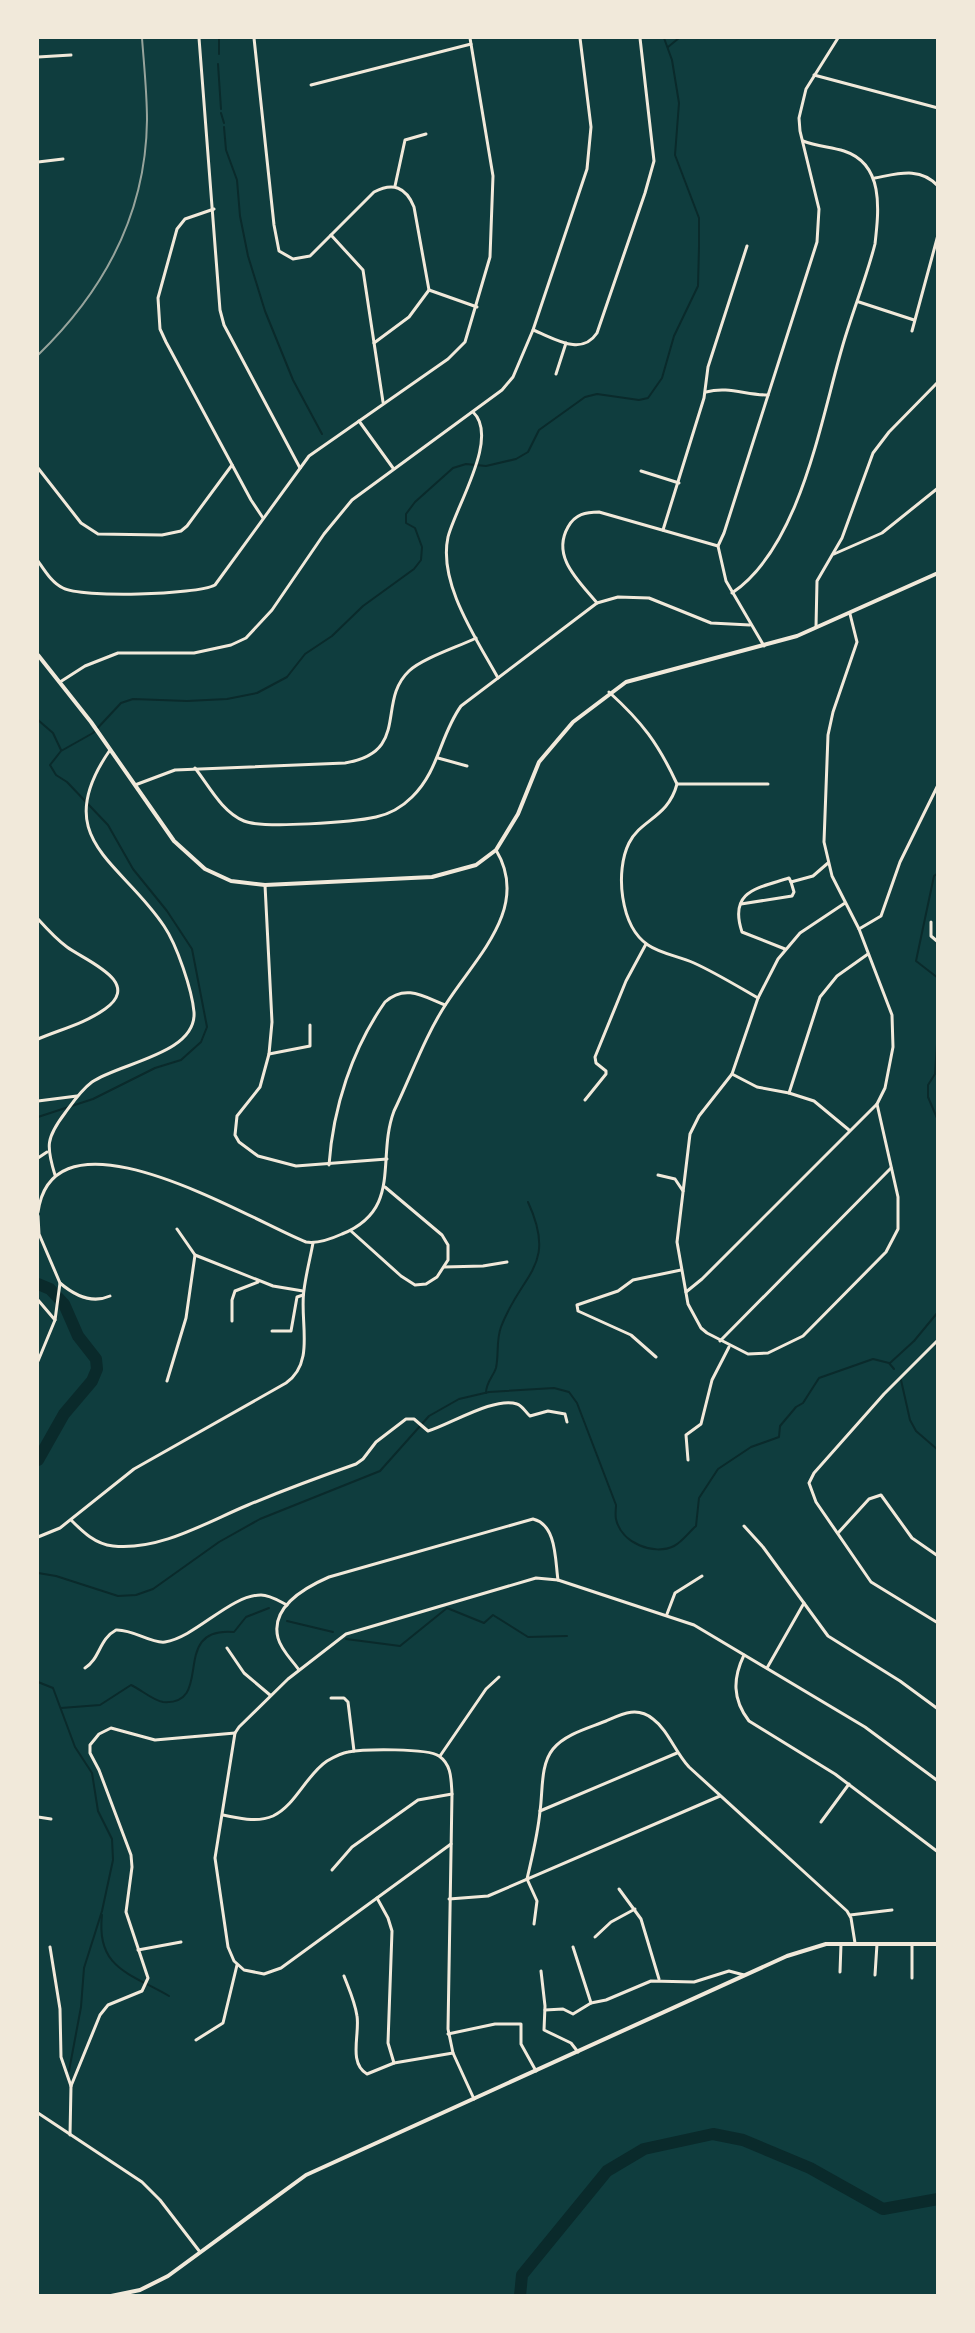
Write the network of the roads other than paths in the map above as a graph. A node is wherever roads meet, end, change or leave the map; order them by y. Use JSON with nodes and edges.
{"nodes":[{"id":1,"x":199,"y":38,"type":"edge"},
{"id":2,"x":254,"y":38,"type":"edge"},
{"id":3,"x":470,"y":38,"type":"edge"},
{"id":4,"x":580,"y":38,"type":"edge"},
{"id":5,"x":640,"y":38,"type":"edge"},
{"id":6,"x":838,"y":38,"type":"edge"},
{"id":7,"x":471,"y":44,"type":"junction"},
{"id":8,"x":71,"y":55,"type":"dead end"},
{"id":9,"x":38,"y":57,"type":"edge"},
{"id":10,"x":813,"y":75,"type":"junction"},
{"id":11,"x":311,"y":85,"type":"dead end"},
{"id":12,"x":938,"y":108,"type":"edge"},
{"id":13,"x":426,"y":134,"type":"dead end"},
{"id":14,"x":803,"y":141,"type":"junction"},
{"id":15,"x":63,"y":159,"type":"dead end"},
{"id":16,"x":38,"y":162,"type":"edge"},
{"id":17,"x":875,"y":178,"type":"junction"},
{"id":18,"x":395,"y":186,"type":"junction"},
{"id":19,"x":938,"y":186,"type":"edge"},
{"id":20,"x":214,"y":208,"type":"junction"},
{"id":21,"x":331,"y":235,"type":"junction"},
{"id":22,"x":938,"y":235,"type":"edge"},
{"id":23,"x":747,"y":246,"type":"dead end"},
{"id":24,"x":429,"y":290,"type":"junction"},
{"id":25,"x":858,"y":302,"type":"junction"},
{"id":26,"x":477,"y":307,"type":"junction"},
{"id":27,"x":914,"y":320,"type":"junction"},
{"id":28,"x":533,"y":330,"type":"junction"},
{"id":29,"x":912,"y":332,"type":"dead end"},
{"id":30,"x":374,"y":343,"type":"junction"},
{"id":31,"x":566,"y":344,"type":"junction"},
{"id":32,"x":556,"y":374,"type":"dead end"},
{"id":33,"x":938,"y":381,"type":"edge"},
{"id":34,"x":706,"y":392,"type":"junction"},
{"id":35,"x":768,"y":394,"type":"junction"},
{"id":36,"x":383,"y":403,"type":"junction"},
{"id":37,"x":473,"y":412,"type":"junction"},
{"id":38,"x":359,"y":420,"type":"junction"},
{"id":39,"x":232,"y":465,"type":"junction"},
{"id":40,"x":38,"y":468,"type":"edge"},
{"id":41,"x":301,"y":468,"type":"junction"},
{"id":42,"x":393,"y":468,"type":"junction"},
{"id":43,"x":642,"y":471,"type":"dead end"},
{"id":44,"x":679,"y":483,"type":"junction"},
{"id":45,"x":938,"y":488,"type":"edge"},
{"id":46,"x":263,"y":518,"type":"junction"},
{"id":47,"x":663,"y":530,"type":"junction"},
{"id":48,"x":718,"y":546,"type":"junction"},
{"id":49,"x":833,"y":555,"type":"junction"},
{"id":50,"x":38,"y":561,"type":"edge"},
{"id":51,"x":938,"y":573,"type":"edge"},
{"id":52,"x":732,"y":592,"type":"junction"},
{"id":53,"x":597,"y":603,"type":"junction"},
{"id":54,"x":850,"y":614,"type":"junction"},
{"id":55,"x":750,"y":625,"type":"junction"},
{"id":56,"x":816,"y":629,"type":"junction"},
{"id":57,"x":476,"y":638,"type":"junction"},
{"id":58,"x":764,"y":646,"type":"junction"},
{"id":59,"x":38,"y":655,"type":"edge"},
{"id":60,"x":498,"y":678,"type":"junction"},
{"id":61,"x":60,"y":682,"type":"junction"},
{"id":62,"x":609,"y":692,"type":"junction"},
{"id":63,"x":110,"y":750,"type":"junction"},
{"id":64,"x":438,"y":758,"type":"junction"},
{"id":65,"x":467,"y":766,"type":"dead end"},
{"id":66,"x":195,"y":768,"type":"junction"},
{"id":67,"x":676,"y":784,"type":"junction"},
{"id":68,"x":768,"y":784,"type":"dead end"},
{"id":69,"x":135,"y":785,"type":"junction"},
{"id":70,"x":938,"y":785,"type":"edge"},
{"id":71,"x":496,"y":850,"type":"junction"},
{"id":72,"x":828,"y":863,"type":"junction"},
{"id":73,"x":792,"y":882,"type":"junction"},
{"id":74,"x":265,"y":885,"type":"junction"},
{"id":75,"x":845,"y":903,"type":"junction"},
{"id":76,"x":740,"y":904,"type":"junction"},
{"id":77,"x":38,"y":919,"type":"edge"},
{"id":78,"x":932,"y":922,"type":"dead end"},
{"id":79,"x":859,"y":929,"type":"junction"},
{"id":80,"x":938,"y":942,"type":"edge"},
{"id":81,"x":646,"y":944,"type":"junction"},
{"id":82,"x":785,"y":949,"type":"junction"},
{"id":83,"x":868,"y":953,"type":"junction"},
{"id":84,"x":758,"y":998,"type":"junction"},
{"id":85,"x":445,"y":1005,"type":"junction"},
{"id":86,"x":310,"y":1025,"type":"dead end"},
{"id":87,"x":38,"y":1039,"type":"edge"},
{"id":88,"x":269,"y":1054,"type":"junction"},
{"id":89,"x":732,"y":1074,"type":"junction"},
{"id":90,"x":789,"y":1093,"type":"junction"},
{"id":91,"x":77,"y":1097,"type":"junction"},
{"id":92,"x":585,"y":1100,"type":"dead end"},
{"id":93,"x":38,"y":1101,"type":"edge"},
{"id":94,"x":877,"y":1104,"type":"junction"},
{"id":95,"x":849,"y":1130,"type":"junction"},
{"id":96,"x":48,"y":1152,"type":"junction"},
{"id":97,"x":38,"y":1158,"type":"edge"},
{"id":98,"x":387,"y":1159,"type":"junction"},
{"id":99,"x":330,"y":1165,"type":"junction"},
{"id":100,"x":891,"y":1168,"type":"junction"},
{"id":101,"x":55,"y":1175,"type":"junction"},
{"id":102,"x":658,"y":1175,"type":"dead end"},
{"id":103,"x":385,"y":1187,"type":"junction"},
{"id":104,"x":684,"y":1193,"type":"junction"},
{"id":105,"x":38,"y":1214,"type":"edge"},
{"id":106,"x":177,"y":1229,"type":"dead end"},
{"id":107,"x":351,"y":1231,"type":"junction"},
{"id":108,"x":38,"y":1233,"type":"edge"},
{"id":109,"x":313,"y":1243,"type":"junction"},
{"id":110,"x":195,"y":1255,"type":"junction"},
{"id":111,"x":507,"y":1262,"type":"dead end"},
{"id":112,"x":444,"y":1267,"type":"junction"},
{"id":113,"x":681,"y":1270,"type":"junction"},
{"id":114,"x":60,"y":1282,"type":"junction"},
{"id":115,"x":260,"y":1282,"type":"junction"},
{"id":116,"x":685,"y":1292,"type":"junction"},
{"id":117,"x":303,"y":1293,"type":"junction"},
{"id":118,"x":110,"y":1296,"type":"dead end"},
{"id":119,"x":38,"y":1300,"type":"edge"},
{"id":120,"x":55,"y":1320,"type":"junction"},
{"id":121,"x":231,"y":1321,"type":"dead end"},
{"id":122,"x":272,"y":1331,"type":"dead end"},
{"id":123,"x":938,"y":1340,"type":"edge"},
{"id":124,"x":720,"y":1341,"type":"junction"},
{"id":125,"x":729,"y":1347,"type":"junction"},
{"id":126,"x":656,"y":1357,"type":"dead end"},
{"id":127,"x":38,"y":1361,"type":"edge"},
{"id":128,"x":167,"y":1381,"type":"dead end"},
{"id":129,"x":567,"y":1422,"type":"dead end"},
{"id":130,"x":688,"y":1460,"type":"dead end"},
{"id":131,"x":71,"y":1520,"type":"junction"},
{"id":132,"x":744,"y":1526,"type":"dead end"},
{"id":133,"x":838,"y":1533,"type":"junction"},
{"id":134,"x":38,"y":1537,"type":"edge"},
{"id":135,"x":938,"y":1556,"type":"edge"},
{"id":136,"x":702,"y":1576,"type":"dead end"},
{"id":137,"x":558,"y":1581,"type":"junction"},
{"id":138,"x":804,"y":1603,"type":"junction"},
{"id":139,"x":287,"y":1605,"type":"junction"},
{"id":140,"x":667,"y":1614,"type":"junction"},
{"id":141,"x":938,"y":1623,"type":"edge"},
{"id":142,"x":227,"y":1648,"type":"dead end"},
{"id":143,"x":744,"y":1655,"type":"junction"},
{"id":144,"x":85,"y":1668,"type":"dead end"},
{"id":145,"x":767,"y":1668,"type":"junction"},
{"id":146,"x":299,"y":1670,"type":"junction"},
{"id":147,"x":499,"y":1677,"type":"dead end"},
{"id":148,"x":270,"y":1695,"type":"junction"},
{"id":149,"x":331,"y":1698,"type":"dead end"},
{"id":150,"x":938,"y":1709,"type":"edge"},
{"id":151,"x":235,"y":1733,"type":"junction"},
{"id":152,"x":354,"y":1751,"type":"junction"},
{"id":153,"x":677,"y":1753,"type":"junction"},
{"id":154,"x":440,"y":1756,"type":"junction"},
{"id":155,"x":938,"y":1781,"type":"edge"},
{"id":156,"x":849,"y":1784,"type":"junction"},
{"id":157,"x":452,"y":1794,"type":"junction"},
{"id":158,"x":720,"y":1796,"type":"junction"},
{"id":159,"x":540,"y":1812,"type":"junction"},
{"id":160,"x":223,"y":1815,"type":"junction"},
{"id":161,"x":38,"y":1817,"type":"edge"},
{"id":162,"x":51,"y":1819,"type":"dead end"},
{"id":163,"x":820,"y":1822,"type":"dead end"},
{"id":164,"x":451,"y":1844,"type":"junction"},
{"id":165,"x":938,"y":1852,"type":"edge"},
{"id":166,"x":332,"y":1870,"type":"dead end"},
{"id":167,"x":527,"y":1879,"type":"junction"},
{"id":168,"x":619,"y":1888,"type":"dead end"},
{"id":169,"x":377,"y":1898,"type":"junction"},
{"id":170,"x":449,"y":1899,"type":"junction"},
{"id":171,"x":635,"y":1909,"type":"junction"},
{"id":172,"x":892,"y":1910,"type":"dead end"},
{"id":173,"x":850,"y":1915,"type":"junction"},
{"id":174,"x":534,"y":1924,"type":"dead end"},
{"id":175,"x":595,"y":1937,"type":"dead end"},
{"id":176,"x":181,"y":1942,"type":"dead end"},
{"id":177,"x":855,"y":1943,"type":"junction"},
{"id":178,"x":841,"y":1944,"type":"junction"},
{"id":179,"x":877,"y":1944,"type":"junction"},
{"id":180,"x":912,"y":1944,"type":"junction"},
{"id":181,"x":938,"y":1944,"type":"edge"},
{"id":182,"x":50,"y":1947,"type":"dead end"},
{"id":183,"x":573,"y":1947,"type":"dead end"},
{"id":184,"x":138,"y":1950,"type":"junction"},
{"id":185,"x":237,"y":1965,"type":"junction"},
{"id":186,"x":541,"y":1971,"type":"dead end"},
{"id":187,"x":840,"y":1972,"type":"dead end"},
{"id":188,"x":744,"y":1975,"type":"junction"},
{"id":189,"x":876,"y":1975,"type":"dead end"},
{"id":190,"x":344,"y":1976,"type":"dead end"},
{"id":191,"x":912,"y":1978,"type":"dead end"},
{"id":192,"x":659,"y":1979,"type":"junction"},
{"id":193,"x":591,"y":2003,"type":"junction"},
{"id":194,"x":545,"y":2010,"type":"junction"},
{"id":195,"x":448,"y":2034,"type":"junction"},
{"id":196,"x":196,"y":2040,"type":"dead end"},
{"id":197,"x":578,"y":2052,"type":"junction"},
{"id":198,"x":453,"y":2053,"type":"junction"},
{"id":199,"x":394,"y":2063,"type":"junction"},
{"id":200,"x":536,"y":2071,"type":"junction"},
{"id":201,"x":71,"y":2086,"type":"junction"},
{"id":202,"x":474,"y":2099,"type":"junction"},
{"id":203,"x":38,"y":2113,"type":"edge"},
{"id":204,"x":70,"y":2135,"type":"junction"},
{"id":205,"x":200,"y":2252,"type":"junction"},
{"id":206,"x":111,"y":2295,"type":"edge"}],
"edges":[{"from":1,"to":20,"type":"street"},
{"from":2,"to":21,"type":"street"},
{"from":3,"to":7,"type":"street"},
{"from":4,"to":28,"type":"street"},
{"from":5,"to":31,"type":"street"},
{"from":6,"to":10,"type":"street"},
{"from":7,"to":11,"type":"street"},
{"from":7,"to":26,"type":"street"},
{"from":8,"to":9,"type":"street"},
{"from":10,"to":12,"type":"street"},
{"from":10,"to":14,"type":"street"},
{"from":13,"to":18,"type":"street"},
{"from":14,"to":17,"type":"street"},
{"from":14,"to":35,"type":"street"},
{"from":15,"to":16,"type":"street"},
{"from":17,"to":19,"type":"street"},
{"from":17,"to":25,"type":"street"},
{"from":18,"to":21,"type":"street"},
{"from":18,"to":24,"type":"street"},
{"from":20,"to":39,"type":"street"},
{"from":20,"to":41,"type":"street"},
{"from":21,"to":30,"type":"street"},
{"from":22,"to":27,"type":"street"},
{"from":23,"to":34,"type":"street"},
{"from":24,"to":26,"type":"street"},
{"from":24,"to":30,"type":"street"},
{"from":25,"to":27,"type":"street"},
{"from":25,"to":52,"type":"street"},
{"from":26,"to":36,"type":"street"},
{"from":27,"to":29,"type":"street"},
{"from":28,"to":31,"type":"street"},
{"from":28,"to":37,"type":"street"},
{"from":30,"to":36,"type":"street"},
{"from":31,"to":32,"type":"street"},
{"from":33,"to":49,"type":"street"},
{"from":34,"to":35,"type":"street"},
{"from":34,"to":44,"type":"street"},
{"from":35,"to":48,"type":"street"},
{"from":36,"to":38,"type":"street"},
{"from":37,"to":42,"type":"street"},
{"from":37,"to":57,"type":"street"},
{"from":38,"to":41,"type":"street"},
{"from":38,"to":42,"type":"street"},
{"from":39,"to":40,"type":"street"},
{"from":39,"to":46,"type":"street"},
{"from":41,"to":46,"type":"street"},
{"from":42,"to":61,"type":"street"},
{"from":43,"to":44,"type":"street"},
{"from":44,"to":47,"type":"street"},
{"from":45,"to":49,"type":"street"},
{"from":46,"to":50,"type":"street"},
{"from":47,"to":48,"type":"street"},
{"from":47,"to":53,"type":"street"},
{"from":48,"to":52,"type":"street"},
{"from":49,"to":56,"type":"street"},
{"from":51,"to":54,"type":"street"},
{"from":52,"to":55,"type":"street"},
{"from":53,"to":55,"type":"street"},
{"from":53,"to":60,"type":"street"},
{"from":54,"to":56,"type":"street"},
{"from":54,"to":72,"type":"street"},
{"from":55,"to":58,"type":"street"},
{"from":56,"to":58,"type":"street"},
{"from":57,"to":60,"type":"street"},
{"from":57,"to":66,"type":"street"},
{"from":58,"to":62,"type":"street"},
{"from":59,"to":61,"type":"street"},
{"from":60,"to":64,"type":"street"},
{"from":61,"to":63,"type":"street"},
{"from":62,"to":67,"type":"street"},
{"from":62,"to":71,"type":"street"},
{"from":63,"to":69,"type":"street"},
{"from":63,"to":91,"type":"street"},
{"from":64,"to":65,"type":"street"},
{"from":64,"to":66,"type":"street"},
{"from":66,"to":69,"type":"street"},
{"from":67,"to":68,"type":"street"},
{"from":67,"to":81,"type":"street"},
{"from":69,"to":74,"type":"street"},
{"from":70,"to":79,"type":"street"},
{"from":71,"to":74,"type":"street"},
{"from":71,"to":85,"type":"street"},
{"from":72,"to":73,"type":"street"},
{"from":72,"to":75,"type":"street"},
{"from":73,"to":76,"type":"street"},
{"from":73,"to":76,"type":"street"},
{"from":74,"to":88,"type":"street"},
{"from":75,"to":79,"type":"street"},
{"from":75,"to":82,"type":"street"},
{"from":76,"to":82,"type":"street"},
{"from":77,"to":87,"type":"street"},
{"from":78,"to":80,"type":"street"},
{"from":79,"to":83,"type":"street"},
{"from":81,"to":84,"type":"street"},
{"from":81,"to":92,"type":"street"},
{"from":82,"to":84,"type":"street"},
{"from":83,"to":90,"type":"street"},
{"from":83,"to":94,"type":"street"},
{"from":84,"to":89,"type":"street"},
{"from":85,"to":98,"type":"street"},
{"from":85,"to":99,"type":"street"},
{"from":86,"to":88,"type":"street"},
{"from":88,"to":99,"type":"street"},
{"from":89,"to":90,"type":"street"},
{"from":89,"to":104,"type":"street"},
{"from":90,"to":95,"type":"street"},
{"from":91,"to":93,"type":"street"},
{"from":91,"to":96,"type":"street"},
{"from":94,"to":95,"type":"street"},
{"from":94,"to":100,"type":"street"},
{"from":95,"to":116,"type":"street"},
{"from":96,"to":97,"type":"street"},
{"from":96,"to":101,"type":"street"},
{"from":98,"to":99,"type":"street"},
{"from":98,"to":103,"type":"street"},
{"from":100,"to":124,"type":"street"},
{"from":100,"to":125,"type":"street"},
{"from":101,"to":105,"type":"street"},
{"from":101,"to":109,"type":"street"},
{"from":102,"to":104,"type":"street"},
{"from":103,"to":107,"type":"street"},
{"from":103,"to":112,"type":"street"},
{"from":104,"to":113,"type":"street"},
{"from":105,"to":108,"type":"street"},
{"from":106,"to":110,"type":"street"},
{"from":107,"to":109,"type":"street"},
{"from":107,"to":112,"type":"street"},
{"from":108,"to":114,"type":"street"},
{"from":109,"to":117,"type":"street"},
{"from":110,"to":115,"type":"street"},
{"from":110,"to":128,"type":"street"},
{"from":111,"to":112,"type":"street"},
{"from":113,"to":116,"type":"street"},
{"from":113,"to":126,"type":"street"},
{"from":114,"to":118,"type":"street"},
{"from":114,"to":120,"type":"street"},
{"from":115,"to":117,"type":"street"},
{"from":115,"to":121,"type":"street"},
{"from":116,"to":124,"type":"street"},
{"from":117,"to":122,"type":"street"},
{"from":117,"to":131,"type":"street"},
{"from":119,"to":120,"type":"street"},
{"from":120,"to":127,"type":"street"},
{"from":123,"to":133,"type":"street"},
{"from":124,"to":125,"type":"street"},
{"from":125,"to":130,"type":"street"},
{"from":129,"to":131,"type":"street"},
{"from":131,"to":134,"type":"street"},
{"from":132,"to":138,"type":"street"},
{"from":133,"to":135,"type":"street"},
{"from":133,"to":141,"type":"street"},
{"from":136,"to":140,"type":"street"},
{"from":137,"to":139,"type":"street"},
{"from":137,"to":140,"type":"street"},
{"from":137,"to":146,"type":"street"},
{"from":138,"to":145,"type":"street"},
{"from":138,"to":150,"type":"street"},
{"from":139,"to":144,"type":"street"},
{"from":139,"to":146,"type":"street"},
{"from":140,"to":143,"type":"street"},
{"from":142,"to":148,"type":"street"},
{"from":143,"to":145,"type":"street"},
{"from":143,"to":156,"type":"street"},
{"from":145,"to":155,"type":"street"},
{"from":146,"to":148,"type":"street"},
{"from":147,"to":154,"type":"street"},
{"from":148,"to":151,"type":"street"},
{"from":149,"to":152,"type":"street"},
{"from":151,"to":160,"type":"street"},
{"from":151,"to":184,"type":"street"},
{"from":152,"to":154,"type":"street"},
{"from":152,"to":160,"type":"street"},
{"from":153,"to":158,"type":"street"},
{"from":153,"to":159,"type":"street"},
{"from":153,"to":159,"type":"street"},
{"from":154,"to":157,"type":"street"},
{"from":156,"to":163,"type":"street"},
{"from":156,"to":165,"type":"street"},
{"from":157,"to":164,"type":"street"},
{"from":157,"to":166,"type":"street"},
{"from":158,"to":167,"type":"street"},
{"from":158,"to":173,"type":"street"},
{"from":159,"to":167,"type":"street"},
{"from":160,"to":185,"type":"street"},
{"from":161,"to":162,"type":"street"},
{"from":164,"to":169,"type":"street"},
{"from":164,"to":170,"type":"street"},
{"from":167,"to":170,"type":"street"},
{"from":167,"to":174,"type":"street"},
{"from":168,"to":171,"type":"street"},
{"from":169,"to":185,"type":"street"},
{"from":169,"to":199,"type":"street"},
{"from":170,"to":195,"type":"street"},
{"from":171,"to":175,"type":"street"},
{"from":171,"to":192,"type":"street"},
{"from":172,"to":173,"type":"street"},
{"from":173,"to":177,"type":"street"},
{"from":176,"to":184,"type":"street"},
{"from":177,"to":178,"type":"street"},
{"from":177,"to":179,"type":"street"},
{"from":178,"to":187,"type":"street"},
{"from":178,"to":188,"type":"street"},
{"from":179,"to":180,"type":"street"},
{"from":179,"to":189,"type":"street"},
{"from":180,"to":181,"type":"street"},
{"from":180,"to":191,"type":"street"},
{"from":182,"to":201,"type":"street"},
{"from":183,"to":193,"type":"street"},
{"from":184,"to":201,"type":"street"},
{"from":185,"to":196,"type":"street"},
{"from":186,"to":194,"type":"street"},
{"from":188,"to":192,"type":"street"},
{"from":188,"to":197,"type":"street"},
{"from":190,"to":199,"type":"street"},
{"from":192,"to":193,"type":"street"},
{"from":193,"to":194,"type":"street"},
{"from":194,"to":197,"type":"street"},
{"from":195,"to":198,"type":"street"},
{"from":195,"to":200,"type":"street"},
{"from":197,"to":200,"type":"street"},
{"from":198,"to":199,"type":"street"},
{"from":198,"to":202,"type":"street"},
{"from":200,"to":202,"type":"street"},
{"from":201,"to":204,"type":"street"},
{"from":202,"to":205,"type":"street"},
{"from":203,"to":204,"type":"street"},
{"from":204,"to":205,"type":"street"},
{"from":205,"to":206,"type":"street"}]}
